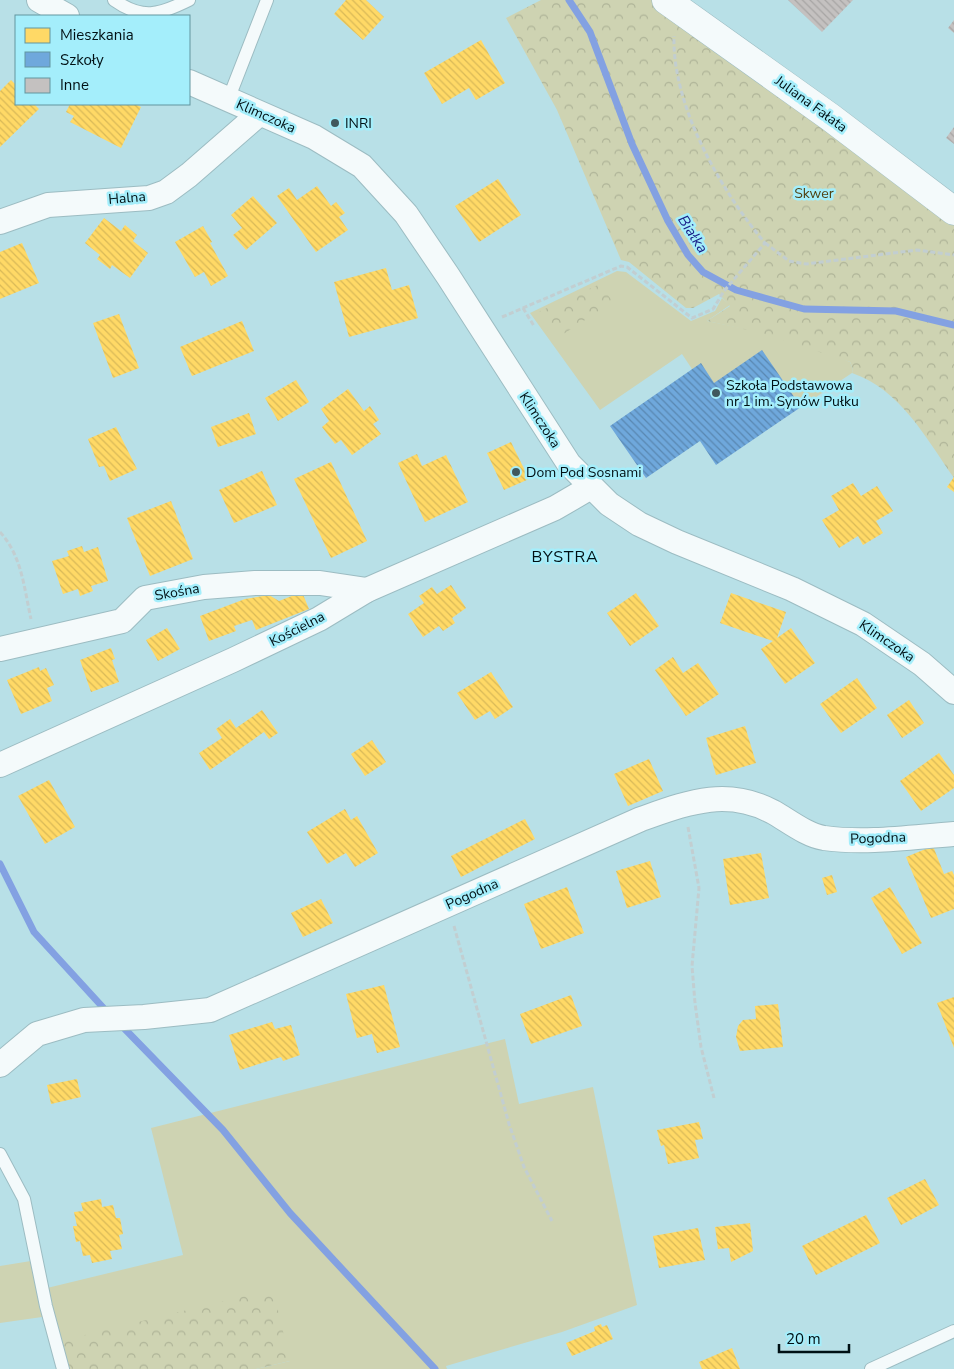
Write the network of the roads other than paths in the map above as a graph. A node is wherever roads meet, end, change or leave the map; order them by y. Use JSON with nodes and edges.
{"nodes":[{"id":1,"x":114,"y":0,"type":"edge"},
{"id":2,"x":189,"y":0,"type":"edge"},
{"id":3,"x":267,"y":0,"type":"edge"},
{"id":4,"x":670,"y":4,"type":"edge"},
{"id":5,"x":190,"y":82,"type":"edge"},
{"id":6,"x":228,"y":100,"type":"junction"},
{"id":7,"x":259,"y":114,"type":"junction"},
{"id":8,"x":954,"y":211,"type":"edge"},
{"id":9,"x":0,"y":222,"type":"edge"},
{"id":10,"x":591,"y":487,"type":"junction"},
{"id":11,"x":367,"y":590,"type":"junction"},
{"id":12,"x":0,"y":649,"type":"edge"},
{"id":13,"x":954,"y":692,"type":"edge"},
{"id":14,"x":0,"y":765,"type":"edge"},
{"id":15,"x":954,"y":834,"type":"edge"},
{"id":16,"x":0,"y":1065,"type":"edge"},
{"id":17,"x":0,"y":1154,"type":"edge"},
{"id":18,"x":954,"y":1331,"type":"edge"},
{"id":19,"x":63,"y":1369,"type":"edge"},
{"id":20,"x":871,"y":1369,"type":"edge"}],
"edges":[{"from":1,"to":2,"type":"lane"},
{"from":3,"to":6,"type":"lane"},
{"from":4,"to":8,"type":"street","name":"Juliana Fałata"},
{"from":5,"to":6,"type":"street","name":"Klimczoka"},
{"from":6,"to":7,"type":"street","name":"Klimczoka"},
{"from":7,"to":9,"type":"street","name":"Halna"},
{"from":7,"to":10,"type":"street","name":"Klimczoka"},
{"from":10,"to":11,"type":"street","name":"Kościelna"},
{"from":10,"to":13,"type":"street","name":"Klimczoka"},
{"from":11,"to":12,"type":"street","name":"Skośna"},
{"from":11,"to":14,"type":"street","name":"Kościelna"},
{"from":15,"to":16,"type":"street","name":"Pogodna"},
{"from":17,"to":19,"type":"lane"},
{"from":18,"to":20,"type":"lane"}]}
